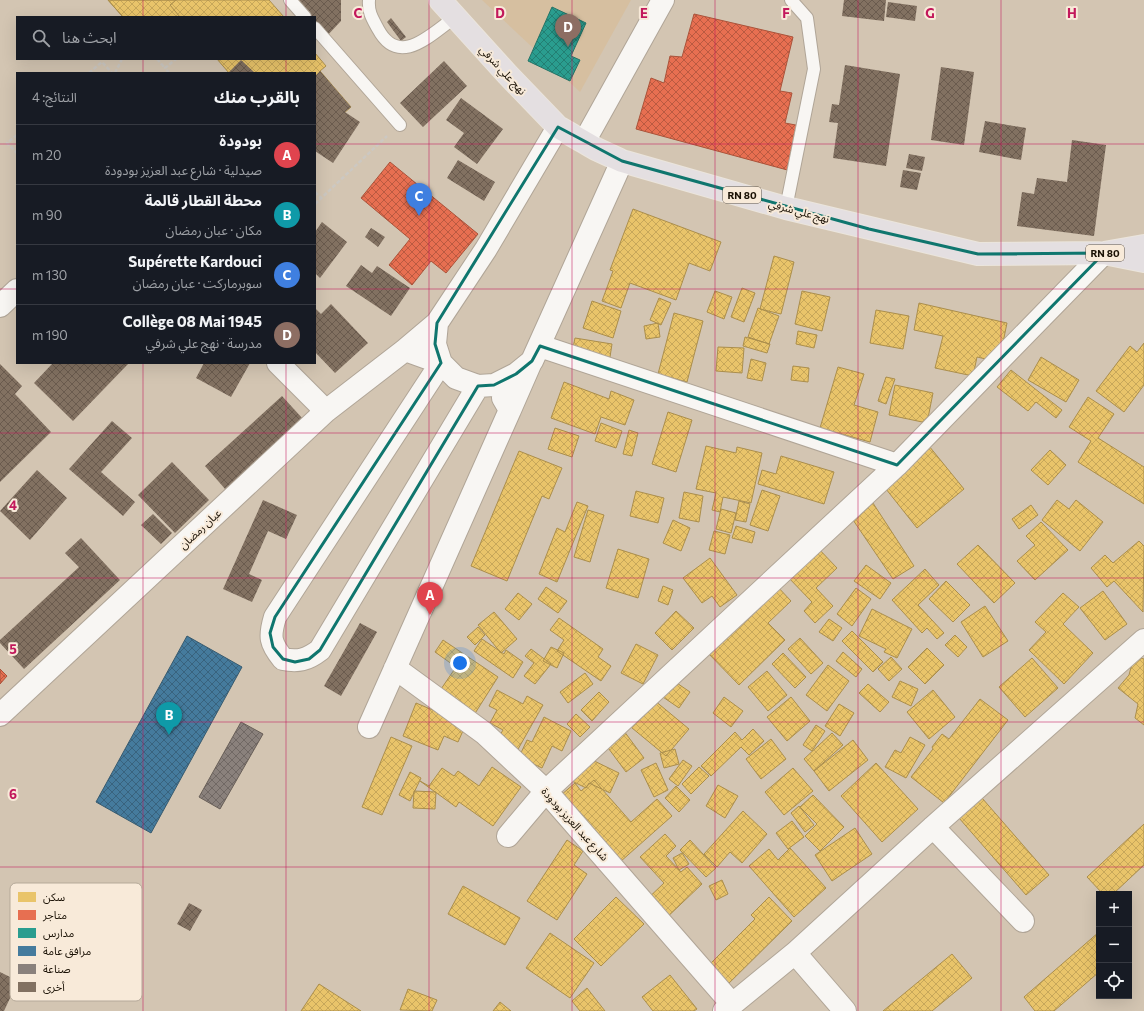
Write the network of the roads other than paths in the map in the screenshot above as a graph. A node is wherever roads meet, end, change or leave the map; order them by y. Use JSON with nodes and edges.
{"nodes":[{"id":1,"x":290,"y":0,"type":"edge"},
{"id":2,"x":369,"y":0,"type":"edge"},
{"id":3,"x":440,"y":0,"type":"edge"},
{"id":4,"x":663,"y":0,"type":"edge"},
{"id":5,"x":791,"y":0,"type":"edge"},
{"id":6,"x":304,"y":16,"type":"edge"},
{"id":7,"x":454,"y":18,"type":"junction"},
{"id":8,"x":316,"y":29,"type":"edge"},
{"id":9,"x":400,"y":125,"type":"road end"},
{"id":10,"x":558,"y":127,"type":"junction"},
{"id":11,"x":584,"y":142,"type":"junction"},
{"id":12,"x":622,"y":161,"type":"junction"},
{"id":13,"x":786,"y":208,"type":"junction"},
{"id":14,"x":1144,"y":246,"type":"edge"},
{"id":15,"x":1104,"y":253,"type":"junction"},
{"id":16,"x":1144,"y":261,"type":"edge"},
{"id":17,"x":16,"y":291,"type":"edge"},
{"id":18,"x":0,"y":306,"type":"edge"},
{"id":19,"x":437,"y":323,"type":"junction"},
{"id":20,"x":405,"y":350,"type":"junction"},
{"id":21,"x":536,"y":354,"type":"junction"},
{"id":22,"x":441,"y":362,"type":"junction"},
{"id":23,"x":279,"y":364,"type":"edge"},
{"id":24,"x":486,"y":386,"type":"junction"},
{"id":25,"x":510,"y":410,"type":"junction"},
{"id":26,"x":326,"y":411,"type":"junction"},
{"id":27,"x":897,"y":465,"type":"junction"},
{"id":28,"x":1144,"y":640,"type":"edge"},
{"id":29,"x":395,"y":668,"type":"junction"},
{"id":30,"x":0,"y":715,"type":"edge"},
{"id":31,"x":369,"y":727,"type":"dead end"},
{"id":32,"x":546,"y":791,"type":"junction"},
{"id":33,"x":933,"y":827,"type":"junction"},
{"id":34,"x":508,"y":836,"type":"dead end"},
{"id":35,"x":1023,"y":921,"type":"dead end"},
{"id":36,"x":795,"y":953,"type":"junction"},
{"id":37,"x":728,"y":1008,"type":"edge"},
{"id":38,"x":845,"y":1011,"type":"edge"}],
"edges":[{"from":1,"to":6,"type":"lane"},
{"from":2,"to":7,"type":"lane"},
{"from":3,"to":7,"type":"main road","name":"نهج علي شرفي","number":"RN 80"},
{"from":4,"to":11,"type":"street"},
{"from":5,"to":13,"type":"lane"},
{"from":7,"to":10,"type":"main road","name":"نهج علي شرفي","number":"RN 80"},
{"from":8,"to":9,"type":"lane"},
{"from":10,"to":11,"type":"main road","name":"نهج علي شرفي","number":"RN 80"},
{"from":10,"to":19,"type":"street"},
{"from":11,"to":12,"type":"main road","name":"نهج علي شرفي","number":"RN 80"},
{"from":12,"to":13,"type":"main road","name":"نهج علي شرفي","number":"RN 80"},
{"from":12,"to":21,"type":"street"},
{"from":13,"to":15,"type":"main road","name":"نهج علي شرفي","number":"RN 80"},
{"from":14,"to":15,"type":"main road","name":"نهج علي شرفي","number":"RN 80"},
{"from":15,"to":16,"type":"main road","name":"نهج علي شرفي","number":"RN 80"},
{"from":15,"to":27,"type":"street"},
{"from":17,"to":18,"type":"street"},
{"from":19,"to":20,"type":"street","name":"عبان رمضان"},
{"from":19,"to":22,"type":"street"},
{"from":20,"to":22,"type":"street"},
{"from":20,"to":26,"type":"street","name":"عبان رمضان"},
{"from":21,"to":24,"type":"street"},
{"from":21,"to":25,"type":"street"},
{"from":21,"to":27,"type":"street"},
{"from":22,"to":24,"type":"street"},
{"from":22,"to":24,"type":"street"},
{"from":23,"to":26,"type":"street"},
{"from":24,"to":25,"type":"street"},
{"from":25,"to":29,"type":"street"},
{"from":26,"to":30,"type":"street","name":"عبان رمضان"},
{"from":27,"to":32,"type":"street"},
{"from":28,"to":33,"type":"street"},
{"from":29,"to":31,"type":"street"},
{"from":29,"to":32,"type":"street","name":"شارع عبد العزيز بودودة"},
{"from":32,"to":34,"type":"street"},
{"from":32,"to":37,"type":"street","name":"شارع عبد العزيز بودودة"},
{"from":33,"to":35,"type":"street"},
{"from":33,"to":36,"type":"street"},
{"from":36,"to":37,"type":"street"},
{"from":36,"to":38,"type":"street"}]}
